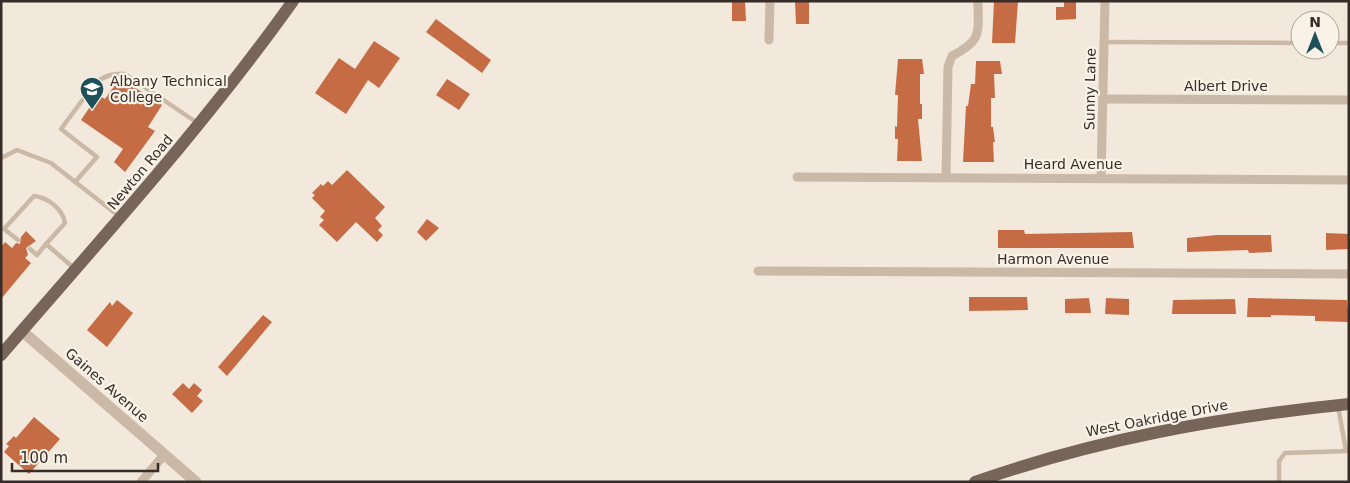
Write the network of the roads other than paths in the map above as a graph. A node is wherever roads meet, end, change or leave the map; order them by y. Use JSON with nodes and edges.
{"nodes":[{"id":1,"x":293,"y":1,"type":"edge"},
{"id":2,"x":770,"y":1,"type":"edge"},
{"id":3,"x":978,"y":1,"type":"edge"},
{"id":4,"x":1105,"y":1,"type":"edge"},
{"id":5,"x":769,"y":40,"type":"dead end"},
{"id":6,"x":1104,"y":42,"type":"junction"},
{"id":7,"x":1290,"y":43,"type":"edge"},
{"id":8,"x":1104,"y":99,"type":"junction"},
{"id":9,"x":1349,"y":100,"type":"edge"},
{"id":10,"x":199,"y":124,"type":"junction"},
{"id":11,"x":1,"y":158,"type":"edge"},
{"id":12,"x":797,"y":177,"type":"dead end"},
{"id":13,"x":946,"y":177,"type":"junction"},
{"id":14,"x":1101,"y":178,"type":"junction"},
{"id":15,"x":1349,"y":180,"type":"edge"},
{"id":16,"x":75,"y":182,"type":"junction"},
{"id":17,"x":121,"y":218,"type":"junction"},
{"id":18,"x":18,"y":240,"type":"dead end"},
{"id":19,"x":46,"y":244,"type":"junction"},
{"id":20,"x":30,"y":249,"type":"dead end"},
{"id":21,"x":76,"y":270,"type":"junction"},
{"id":22,"x":758,"y":271,"type":"dead end"},
{"id":23,"x":1349,"y":274,"type":"edge"},
{"id":24,"x":22,"y":331,"type":"junction"},
{"id":25,"x":1,"y":355,"type":"edge"},
{"id":26,"x":1344,"y":405,"type":"edge"},
{"id":27,"x":1347,"y":451,"type":"edge"},
{"id":28,"x":164,"y":455,"type":"junction"},
{"id":29,"x":141,"y":482,"type":"edge"},
{"id":30,"x":196,"y":482,"type":"edge"},
{"id":31,"x":975,"y":482,"type":"edge"},
{"id":32,"x":1280,"y":482,"type":"edge"}],
"edges":[{"from":1,"to":10,"type":"main road","name":"Newton Road"},
{"from":2,"to":5,"type":"street"},
{"from":3,"to":13,"type":"street"},
{"from":4,"to":6,"type":"street","name":"Sunny Lane"},
{"from":6,"to":7,"type":"lane"},
{"from":6,"to":8,"type":"street","name":"Sunny Lane"},
{"from":8,"to":9,"type":"street","name":"Albert Drive"},
{"from":8,"to":14,"type":"street","name":"Sunny Lane"},
{"from":10,"to":16,"type":"lane"},
{"from":10,"to":17,"type":"main road","name":"Newton Road"},
{"from":11,"to":16,"type":"lane"},
{"from":12,"to":13,"type":"street","name":"Heard Avenue"},
{"from":13,"to":14,"type":"street","name":"Heard Avenue"},
{"from":14,"to":15,"type":"street","name":"Heard Avenue"},
{"from":16,"to":17,"type":"lane"},
{"from":17,"to":21,"type":"main road","name":"Newton Road"},
{"from":18,"to":19,"type":"lane"},
{"from":19,"to":20,"type":"lane"},
{"from":19,"to":21,"type":"lane"},
{"from":21,"to":24,"type":"main road","name":"Newton Road"},
{"from":22,"to":23,"type":"street","name":"Harmon Avenue"},
{"from":24,"to":25,"type":"main road","name":"Newton Road"},
{"from":24,"to":28,"type":"street","name":"Gaines Avenue"},
{"from":26,"to":27,"type":"lane"},
{"from":26,"to":31,"type":"main road","name":"West Oakridge Drive"},
{"from":27,"to":32,"type":"lane"},
{"from":28,"to":29,"type":"street"},
{"from":28,"to":30,"type":"street","name":"Gaines Avenue"}]}
